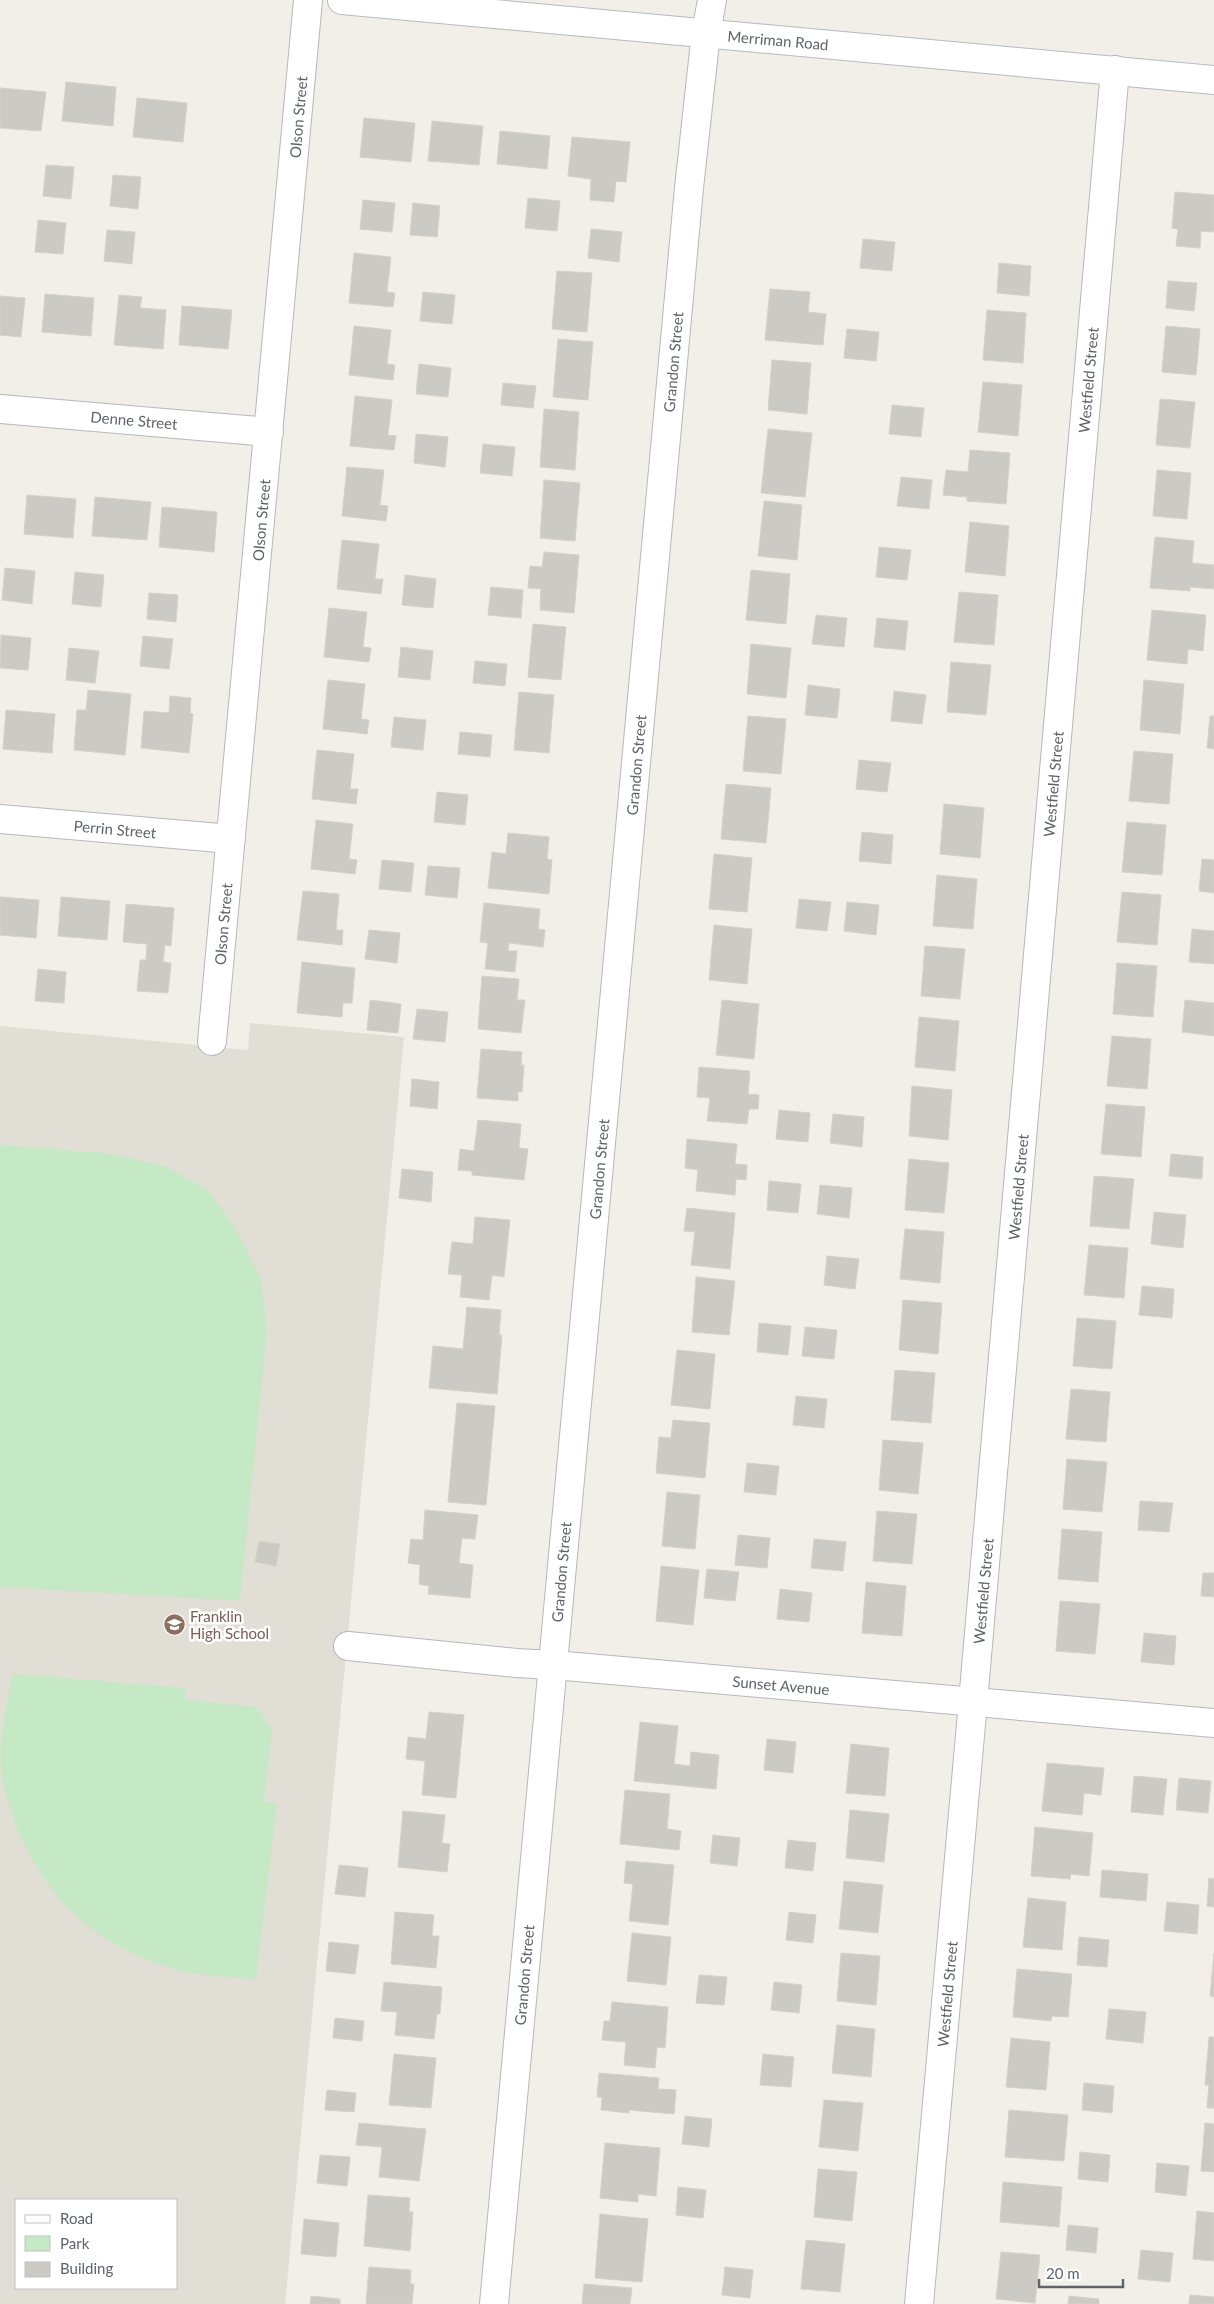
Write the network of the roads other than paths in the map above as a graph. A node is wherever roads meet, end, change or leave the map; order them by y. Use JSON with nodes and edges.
{"nodes":[{"id":1,"x":308,"y":0,"type":"edge"},
{"id":2,"x":342,"y":0,"type":"edge"},
{"id":3,"x":712,"y":0,"type":"edge"},
{"id":4,"x":706,"y":33,"type":"junction"},
{"id":5,"x":1115,"y":70,"type":"junction"},
{"id":6,"x":1214,"y":80,"type":"edge"},
{"id":7,"x":0,"y":408,"type":"edge"},
{"id":8,"x":269,"y":432,"type":"junction"},
{"id":9,"x":0,"y":819,"type":"edge"},
{"id":10,"x":231,"y":839,"type":"junction"},
{"id":11,"x":212,"y":1041,"type":"dead end"},
{"id":12,"x":348,"y":1646,"type":"dead end"},
{"id":13,"x":554,"y":1665,"type":"junction"},
{"id":14,"x":973,"y":1702,"type":"junction"},
{"id":15,"x":1214,"y":1723,"type":"edge"},
{"id":16,"x":494,"y":2304,"type":"edge"},
{"id":17,"x":919,"y":2304,"type":"edge"}],
"edges":[{"from":1,"to":8,"type":"street","name":"Olson Street"},
{"from":2,"to":4,"type":"street","name":"Merriman Road"},
{"from":3,"to":4,"type":"street","name":"Grandon Street"},
{"from":4,"to":5,"type":"street","name":"Merriman Road"},
{"from":4,"to":13,"type":"street","name":"Grandon Street"},
{"from":5,"to":6,"type":"street","name":"Merriman Road"},
{"from":5,"to":14,"type":"street","name":"Westfield Street"},
{"from":7,"to":8,"type":"street","name":"Denne Street"},
{"from":8,"to":10,"type":"street","name":"Olson Street"},
{"from":9,"to":10,"type":"street","name":"Perrin Street"},
{"from":10,"to":11,"type":"street","name":"Olson Street"},
{"from":12,"to":13,"type":"street","name":"Sunset Avenue"},
{"from":13,"to":14,"type":"street","name":"Sunset Avenue"},
{"from":13,"to":16,"type":"street","name":"Grandon Street"},
{"from":14,"to":15,"type":"street","name":"Sunset Avenue"},
{"from":14,"to":17,"type":"street","name":"Westfield Street"}]}
